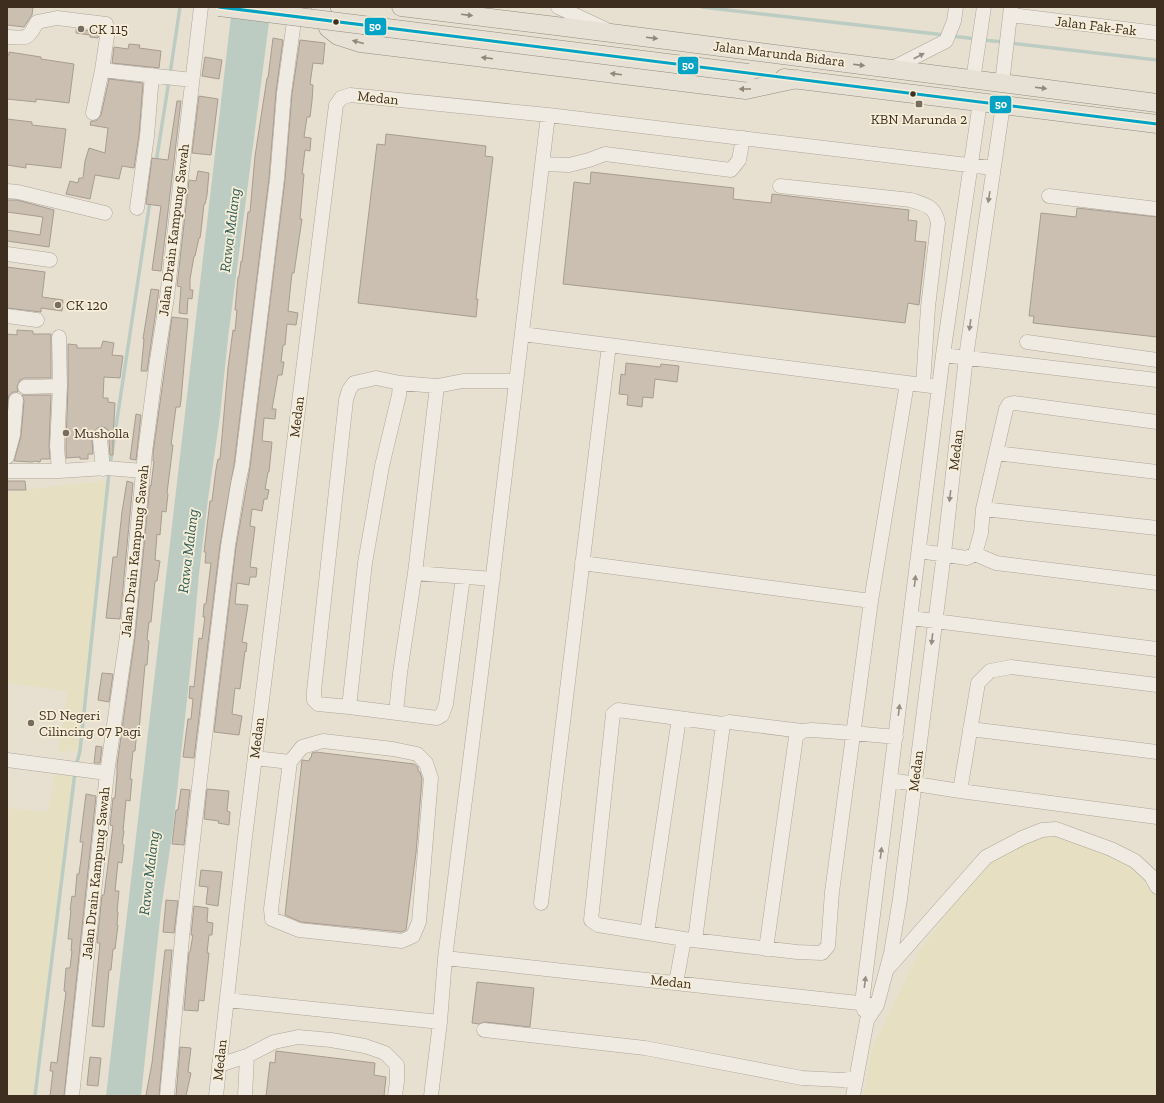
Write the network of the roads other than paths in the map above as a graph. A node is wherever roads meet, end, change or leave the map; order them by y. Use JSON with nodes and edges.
{"nodes":[{"id":1,"x":202,"y":7,"type":"edge"},
{"id":2,"x":219,"y":7,"type":"edge"},
{"id":3,"x":296,"y":7,"type":"edge"},
{"id":4,"x":321,"y":7,"type":"edge"},
{"id":5,"x":400,"y":7,"type":"edge"},
{"id":6,"x":558,"y":7,"type":"edge"},
{"id":7,"x":984,"y":7,"type":"edge"},
{"id":8,"x":955,"y":14,"type":"edge"},
{"id":9,"x":1010,"y":16,"type":"edge"},
{"id":10,"x":294,"y":26,"type":"junction"},
{"id":11,"x":328,"y":28,"type":"junction"},
{"id":12,"x":614,"y":33,"type":"junction"},
{"id":13,"x":1157,"y":33,"type":"edge"},
{"id":14,"x":7,"y":37,"type":"edge"},
{"id":15,"x":891,"y":69,"type":"junction"},
{"id":16,"x":102,"y":70,"type":"junction"},
{"id":17,"x":156,"y":76,"type":"junction"},
{"id":18,"x":797,"y":79,"type":"junction"},
{"id":19,"x":192,"y":80,"type":"junction"},
{"id":20,"x":973,"y":80,"type":"junction"},
{"id":21,"x":1002,"y":83,"type":"junction"},
{"id":22,"x":1157,"y":103,"type":"edge"},
{"id":23,"x":978,"y":111,"type":"junction"},
{"id":24,"x":93,"y":113,"type":"dead end"},
{"id":25,"x":1001,"y":113,"type":"junction"},
{"id":26,"x":548,"y":115,"type":"junction"},
{"id":27,"x":1157,"y":124,"type":"edge"},
{"id":28,"x":743,"y":138,"type":"junction"},
{"id":29,"x":543,"y":164,"type":"junction"},
{"id":30,"x":970,"y":165,"type":"junction"},
{"id":31,"x":993,"y":168,"type":"junction"},
{"id":32,"x":780,"y":186,"type":"dead end"},
{"id":33,"x":7,"y":191,"type":"edge"},
{"id":34,"x":1049,"y":196,"type":"dead end"},
{"id":35,"x":137,"y":208,"type":"dead end"},
{"id":36,"x":1157,"y":209,"type":"edge"},
{"id":37,"x":105,"y":213,"type":"dead end"},
{"id":38,"x":7,"y":254,"type":"edge"},
{"id":39,"x":50,"y":260,"type":"dead end"},
{"id":40,"x":7,"y":316,"type":"edge"},
{"id":41,"x":37,"y":320,"type":"dead end"},
{"id":42,"x":522,"y":334,"type":"junction"},
{"id":43,"x":59,"y":337,"type":"dead end"},
{"id":44,"x":1027,"y":342,"type":"dead end"},
{"id":45,"x":609,"y":345,"type":"junction"},
{"id":46,"x":943,"y":355,"type":"junction"},
{"id":47,"x":966,"y":357,"type":"junction"},
{"id":48,"x":1142,"y":358,"type":"junction"},
{"id":49,"x":1157,"y":360,"type":"edge"},
{"id":50,"x":1140,"y":378,"type":"junction"},
{"id":51,"x":1157,"y":380,"type":"edge"},
{"id":52,"x":516,"y":382,"type":"junction"},
{"id":53,"x":400,"y":383,"type":"junction"},
{"id":54,"x":907,"y":383,"type":"junction"},
{"id":55,"x":923,"y":385,"type":"junction"},
{"id":56,"x":60,"y":386,"type":"junction"},
{"id":57,"x":437,"y":386,"type":"junction"},
{"id":58,"x":25,"y":387,"type":"dead end"},
{"id":59,"x":939,"y":387,"type":"junction"},
{"id":60,"x":16,"y":400,"type":"dead end"},
{"id":61,"x":1157,"y":422,"type":"edge"},
{"id":62,"x":102,"y":435,"type":"dead end"},
{"id":63,"x":996,"y":453,"type":"junction"},
{"id":64,"x":7,"y":457,"type":"edge"},
{"id":65,"x":104,"y":468,"type":"junction"},
{"id":66,"x":7,"y":471,"type":"edge"},
{"id":67,"x":59,"y":471,"type":"junction"},
{"id":68,"x":137,"y":471,"type":"junction"},
{"id":69,"x":1157,"y":472,"type":"edge"},
{"id":70,"x":983,"y":510,"type":"junction"},
{"id":71,"x":1157,"y":528,"type":"edge"},
{"id":72,"x":919,"y":551,"type":"junction"},
{"id":73,"x":944,"y":554,"type":"junction"},
{"id":74,"x":975,"y":554,"type":"junction"},
{"id":75,"x":582,"y":564,"type":"junction"},
{"id":76,"x":415,"y":573,"type":"junction"},
{"id":77,"x":463,"y":577,"type":"junction"},
{"id":78,"x":493,"y":579,"type":"junction"},
{"id":79,"x":1157,"y":583,"type":"edge"},
{"id":80,"x":871,"y":601,"type":"junction"},
{"id":81,"x":911,"y":618,"type":"junction"},
{"id":82,"x":934,"y":621,"type":"junction"},
{"id":83,"x":1157,"y":649,"type":"edge"},
{"id":84,"x":1157,"y":685,"type":"edge"},
{"id":85,"x":349,"y":707,"type":"junction"},
{"id":86,"x":396,"y":713,"type":"junction"},
{"id":87,"x":679,"y":718,"type":"junction"},
{"id":88,"x":723,"y":724,"type":"junction"},
{"id":89,"x":970,"y":729,"type":"junction"},
{"id":90,"x":802,"y":731,"type":"junction"},
{"id":91,"x":854,"y":733,"type":"junction"},
{"id":92,"x":896,"y":737,"type":"junction"},
{"id":93,"x":1157,"y":752,"type":"edge"},
{"id":94,"x":255,"y":758,"type":"junction"},
{"id":95,"x":7,"y":760,"type":"edge"},
{"id":96,"x":290,"y":762,"type":"junction"},
{"id":97,"x":101,"y":772,"type":"junction"},
{"id":98,"x":890,"y":780,"type":"junction"},
{"id":99,"x":914,"y":784,"type":"junction"},
{"id":100,"x":960,"y":791,"type":"junction"},
{"id":101,"x":1157,"y":817,"type":"edge"},
{"id":102,"x":1157,"y":887,"type":"edge"},
{"id":103,"x":542,"y":903,"type":"dead end"},
{"id":104,"x":648,"y":933,"type":"junction"},
{"id":105,"x":689,"y":940,"type":"junction"},
{"id":106,"x":766,"y":949,"type":"junction"},
{"id":107,"x":445,"y":958,"type":"junction"},
{"id":108,"x":886,"y":970,"type":"junction"},
{"id":109,"x":676,"y":983,"type":"junction"},
{"id":110,"x":227,"y":1000,"type":"junction"},
{"id":111,"x":862,"y":1003,"type":"junction"},
{"id":112,"x":877,"y":1005,"type":"junction"},
{"id":113,"x":867,"y":1020,"type":"junction"},
{"id":114,"x":440,"y":1022,"type":"junction"},
{"id":115,"x":484,"y":1030,"type":"dead end"},
{"id":116,"x":247,"y":1056,"type":"junction"},
{"id":117,"x":219,"y":1065,"type":"junction"},
{"id":118,"x":856,"y":1078,"type":"junction"},
{"id":119,"x":72,"y":1096,"type":"edge"},
{"id":120,"x":166,"y":1096,"type":"edge"},
{"id":121,"x":216,"y":1096,"type":"edge"},
{"id":122,"x":245,"y":1096,"type":"edge"},
{"id":123,"x":395,"y":1096,"type":"edge"},
{"id":124,"x":431,"y":1096,"type":"edge"},
{"id":125,"x":853,"y":1096,"type":"edge"}],
"edges":[{"from":1,"to":19,"type":"street","name":"Jalan Drain Kampung Sawah"},
{"from":2,"to":18,"type":"main road","name":"Jalan Marunda Bidara","bridge":true},
{"from":3,"to":10,"type":"street"},
{"from":4,"to":11,"type":"main road"},
{"from":5,"to":12,"type":"main road","name":"Jalan Marunda Bidara","one_way":true},
{"from":6,"to":12,"type":"street"},
{"from":7,"to":20,"type":"street"},
{"from":15,"to":8,"type":"street","one_way":true},
{"from":9,"to":13,"type":"street","name":"Jalan Fak-Fak"},
{"from":9,"to":21,"type":"street"},
{"from":10,"to":11,"type":"street"},
{"from":10,"to":120,"type":"street"},
{"from":18,"to":11,"type":"main road","one_way":true},
{"from":12,"to":15,"type":"main road","name":"Jalan Marunda Bidara","one_way":true},
{"from":14,"to":16,"type":"street"},
{"from":15,"to":20,"type":"main road","name":"Jalan Marunda Bidara"},
{"from":16,"to":17,"type":"street"},
{"from":16,"to":24,"type":"street"},
{"from":17,"to":19,"type":"street"},
{"from":17,"to":35,"type":"street"},
{"from":18,"to":23,"type":"main road","name":"Jalan Marunda Bidara"},
{"from":19,"to":68,"type":"street","name":"Jalan Drain Kampung Sawah"},
{"from":20,"to":21,"type":"main road","name":"Jalan Marunda Bidara"},
{"from":21,"to":22,"type":"main road","name":"Jalan Marunda Bidara","one_way":true},
{"from":23,"to":25,"type":"main road","name":"Jalan Marunda Bidara"},
{"from":23,"to":30,"type":"street"},
{"from":25,"to":27,"type":"main road","name":"Jalan Marunda Bidara"},
{"from":25,"to":31,"type":"street","name":"Medan"},
{"from":26,"to":28,"type":"street","name":"Medan"},
{"from":26,"to":29,"type":"street"},
{"from":26,"to":94,"type":"street","name":"Medan"},
{"from":28,"to":29,"type":"street"},
{"from":28,"to":30,"type":"street","name":"Medan"},
{"from":29,"to":42,"type":"street"},
{"from":30,"to":31,"type":"street","name":"Medan"},
{"from":30,"to":46,"type":"street"},
{"from":31,"to":47,"type":"street","name":"Medan","one_way":true},
{"from":32,"to":55,"type":"street"},
{"from":33,"to":37,"type":"street"},
{"from":34,"to":36,"type":"street"},
{"from":38,"to":39,"type":"street"},
{"from":40,"to":41,"type":"street"},
{"from":42,"to":45,"type":"street"},
{"from":42,"to":52,"type":"street"},
{"from":43,"to":56,"type":"street"},
{"from":44,"to":48,"type":"street"},
{"from":45,"to":54,"type":"street"},
{"from":45,"to":75,"type":"street"},
{"from":46,"to":47,"type":"street"},
{"from":46,"to":59,"type":"street"},
{"from":47,"to":50,"type":"street"},
{"from":47,"to":73,"type":"street","name":"Medan","one_way":true},
{"from":48,"to":49,"type":"street"},
{"from":48,"to":50,"type":"street"},
{"from":50,"to":51,"type":"street"},
{"from":52,"to":57,"type":"street"},
{"from":52,"to":78,"type":"street"},
{"from":53,"to":57,"type":"street"},
{"from":53,"to":85,"type":"street"},
{"from":53,"to":85,"type":"street"},
{"from":54,"to":55,"type":"street"},
{"from":54,"to":80,"type":"street"},
{"from":55,"to":59,"type":"street"},
{"from":56,"to":58,"type":"street"},
{"from":56,"to":67,"type":"street"},
{"from":57,"to":76,"type":"street"},
{"from":59,"to":72,"type":"street"},
{"from":60,"to":64,"type":"street"},
{"from":61,"to":63,"type":"street"},
{"from":62,"to":65,"type":"street"},
{"from":63,"to":69,"type":"street"},
{"from":63,"to":70,"type":"street"},
{"from":65,"to":67,"type":"street"},
{"from":65,"to":68,"type":"street"},
{"from":66,"to":67,"type":"street"},
{"from":68,"to":97,"type":"street","name":"Jalan Drain Kampung Sawah"},
{"from":70,"to":71,"type":"street"},
{"from":70,"to":74,"type":"street"},
{"from":72,"to":73,"type":"street"},
{"from":81,"to":72,"type":"street","one_way":true},
{"from":73,"to":74,"type":"street"},
{"from":73,"to":82,"type":"street","name":"Medan"},
{"from":74,"to":79,"type":"street"},
{"from":75,"to":80,"type":"street"},
{"from":75,"to":103,"type":"street"},
{"from":76,"to":77,"type":"street"},
{"from":76,"to":86,"type":"street"},
{"from":77,"to":78,"type":"street"},
{"from":77,"to":86,"type":"street"},
{"from":78,"to":107,"type":"street"},
{"from":80,"to":91,"type":"street"},
{"from":81,"to":82,"type":"street"},
{"from":92,"to":81,"type":"street","one_way":true},
{"from":82,"to":83,"type":"street"},
{"from":82,"to":99,"type":"street","name":"Medan","one_way":true},
{"from":84,"to":89,"type":"street"},
{"from":85,"to":86,"type":"street"},
{"from":87,"to":88,"type":"street"},
{"from":87,"to":104,"type":"street"},
{"from":87,"to":104,"type":"street"},
{"from":88,"to":90,"type":"street"},
{"from":88,"to":105,"type":"street"},
{"from":89,"to":93,"type":"street"},
{"from":89,"to":100,"type":"street"},
{"from":90,"to":91,"type":"street"},
{"from":90,"to":106,"type":"street"},
{"from":91,"to":92,"type":"street"},
{"from":91,"to":106,"type":"street"},
{"from":92,"to":98,"type":"street"},
{"from":94,"to":96,"type":"street"},
{"from":94,"to":110,"type":"street","name":"Medan"},
{"from":95,"to":97,"type":"street"},
{"from":96,"to":96,"type":"street"},
{"from":97,"to":119,"type":"street","name":"Jalan Drain Kampung Sawah"},
{"from":98,"to":99,"type":"street"},
{"from":111,"to":98,"type":"street","one_way":true},
{"from":99,"to":100,"type":"street"},
{"from":99,"to":108,"type":"street","name":"Medan"},
{"from":100,"to":101,"type":"street"},
{"from":102,"to":108,"type":"street"},
{"from":104,"to":105,"type":"street"},
{"from":105,"to":106,"type":"street"},
{"from":105,"to":109,"type":"street"},
{"from":107,"to":109,"type":"street","name":"Medan"},
{"from":107,"to":114,"type":"street"},
{"from":108,"to":112,"type":"street","name":"Medan"},
{"from":109,"to":111,"type":"street","name":"Medan"},
{"from":110,"to":114,"type":"street"},
{"from":110,"to":117,"type":"street","name":"Medan"},
{"from":111,"to":112,"type":"street","name":"Medan"},
{"from":111,"to":113,"type":"street"},
{"from":112,"to":113,"type":"street"},
{"from":113,"to":118,"type":"street"},
{"from":114,"to":124,"type":"street"},
{"from":115,"to":118,"type":"street"},
{"from":116,"to":117,"type":"street"},
{"from":116,"to":122,"type":"street"},
{"from":116,"to":123,"type":"street"},
{"from":117,"to":121,"type":"street","name":"Medan"},
{"from":118,"to":125,"type":"street"}]}
